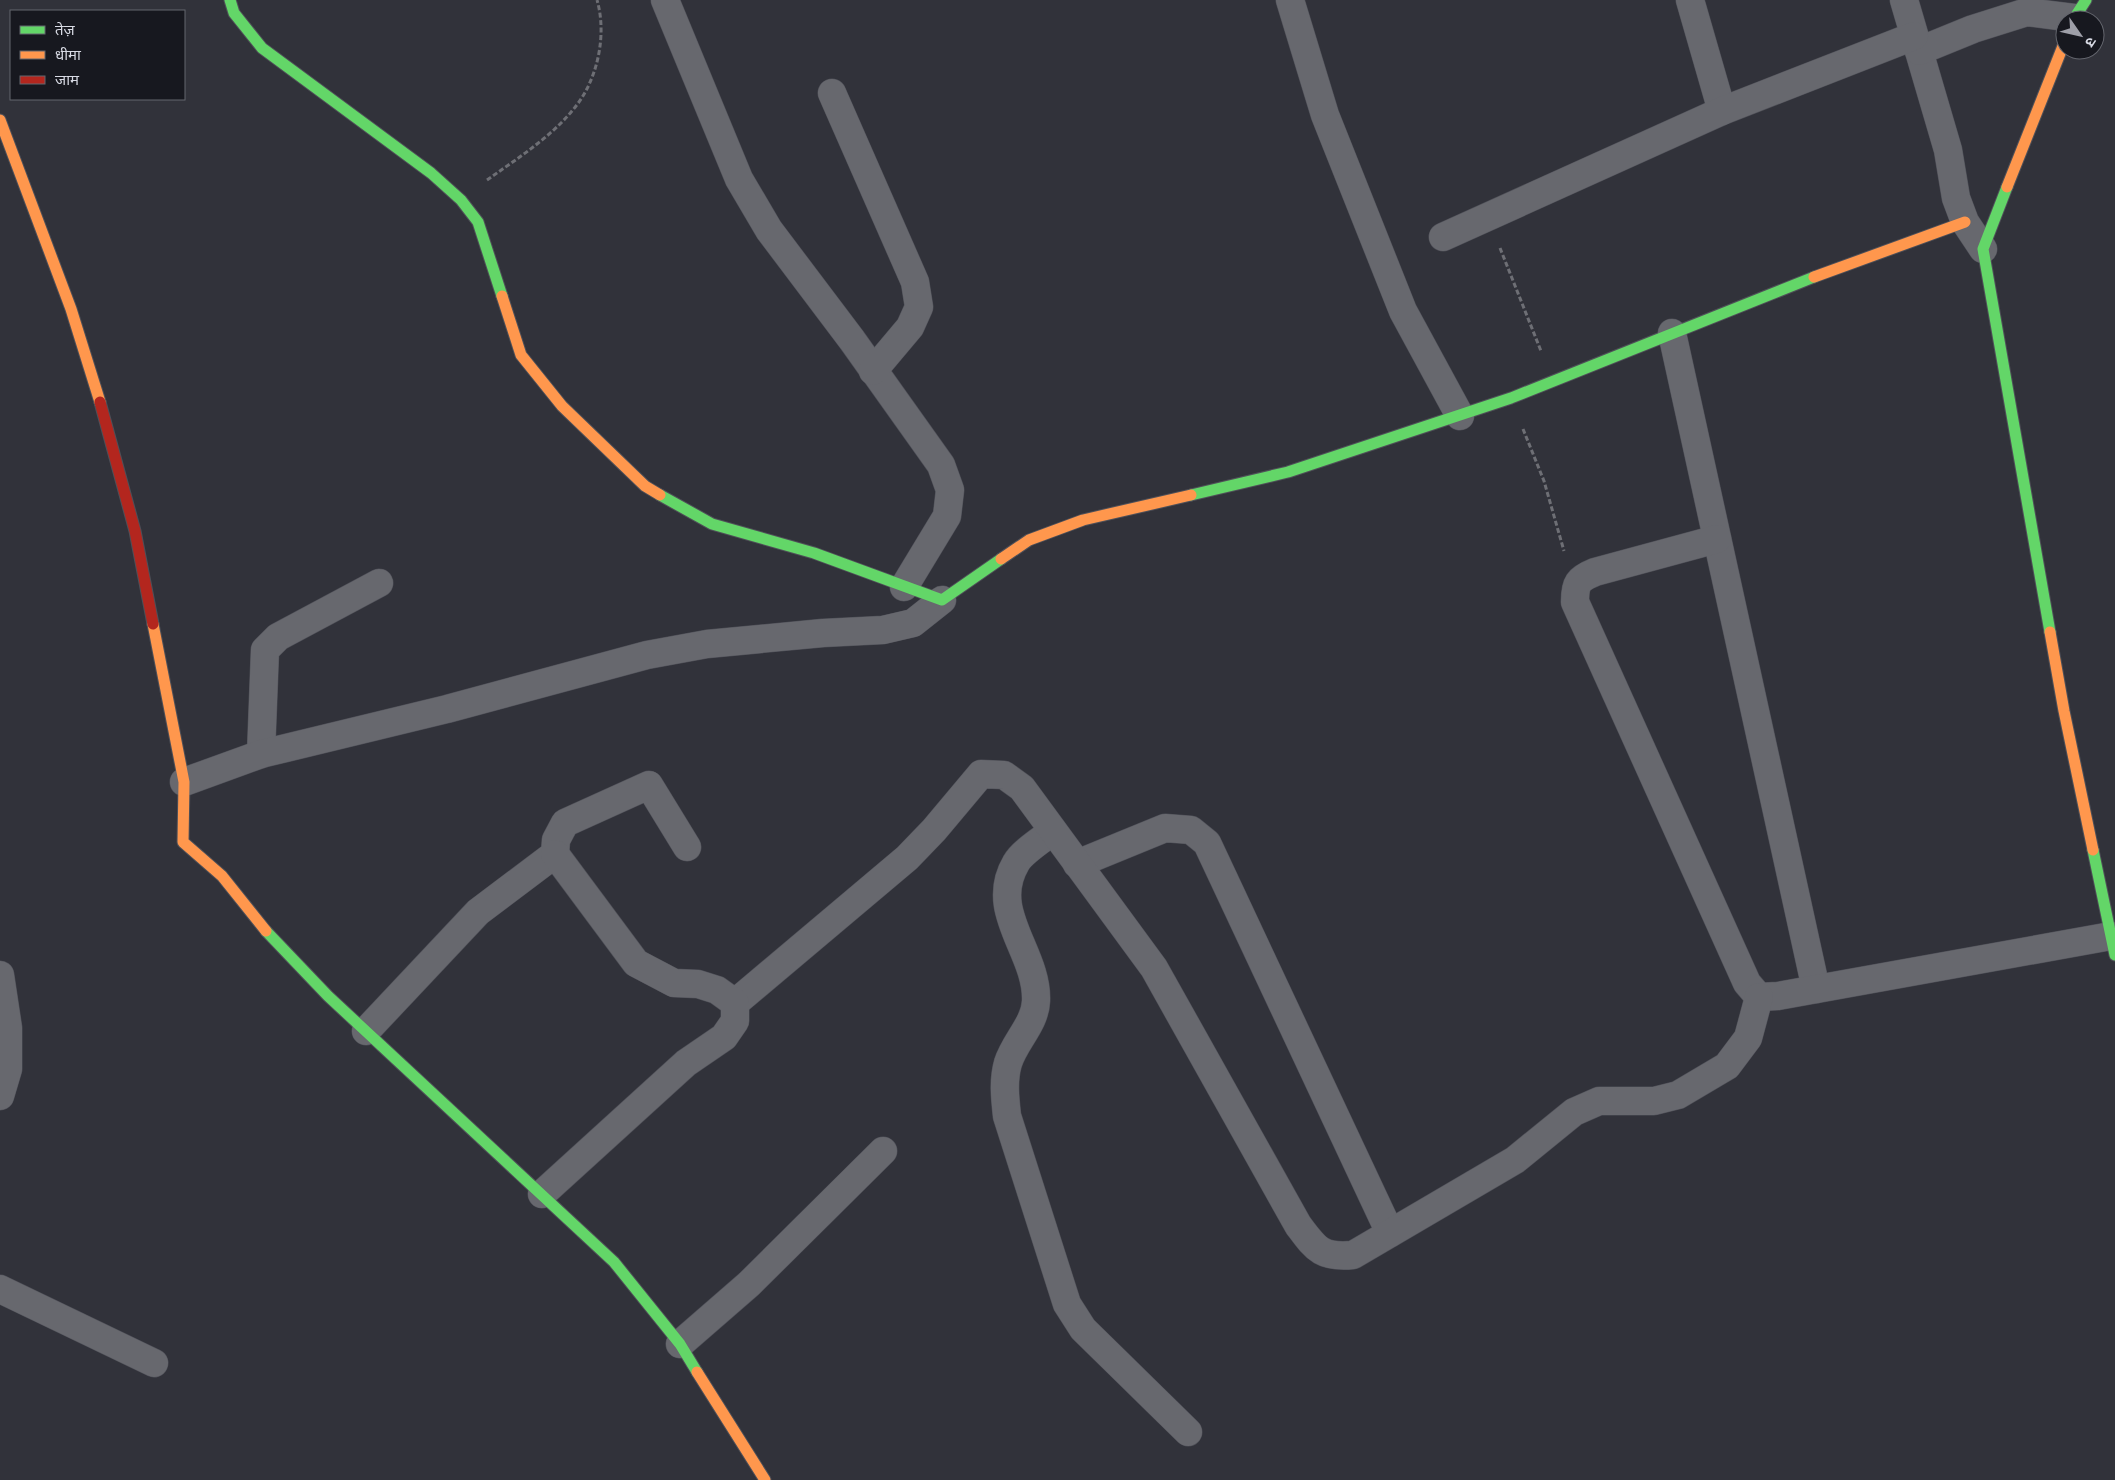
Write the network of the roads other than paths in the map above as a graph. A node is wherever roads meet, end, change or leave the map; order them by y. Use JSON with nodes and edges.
{"nodes":[{"id":1,"x":230,"y":0,"type":"edge"},
{"id":2,"x":665,"y":0,"type":"edge"},
{"id":3,"x":1290,"y":0,"type":"edge"},
{"id":4,"x":1690,"y":0,"type":"edge"},
{"id":5,"x":1904,"y":0,"type":"edge"},
{"id":6,"x":2055,"y":17,"type":"edge"},
{"id":7,"x":1916,"y":44,"type":"junction"},
{"id":8,"x":2059,"y":60,"type":"edge"},
{"id":9,"x":832,"y":93,"type":"dead end"},
{"id":10,"x":1722,"y":111,"type":"junction"},
{"id":11,"x":0,"y":120,"type":"edge"},
{"id":12,"x":1966,"y":222,"type":"junction"},
{"id":13,"x":1443,"y":237,"type":"dead end"},
{"id":14,"x":1983,"y":249,"type":"junction"},
{"id":15,"x":1672,"y":333,"type":"junction"},
{"id":16,"x":873,"y":371,"type":"junction"},
{"id":17,"x":1460,"y":416,"type":"junction"},
{"id":18,"x":1717,"y":539,"type":"junction"},
{"id":19,"x":379,"y":584,"type":"dead end"},
{"id":20,"x":904,"y":587,"type":"junction"},
{"id":21,"x":942,"y":600,"type":"junction"},
{"id":22,"x":261,"y":754,"type":"junction"},
{"id":23,"x":184,"y":782,"type":"junction"},
{"id":24,"x":1053,"y":830,"type":"junction"},
{"id":25,"x":687,"y":847,"type":"dead end"},
{"id":26,"x":554,"y":854,"type":"junction"},
{"id":27,"x":1077,"y":864,"type":"junction"},
{"id":28,"x":2113,"y":946,"type":"edge"},
{"id":29,"x":0,"y":975,"type":"edge"},
{"id":30,"x":1816,"y":989,"type":"junction"},
{"id":31,"x":1760,"y":997,"type":"junction"},
{"id":32,"x":735,"y":1003,"type":"junction"},
{"id":33,"x":366,"y":1031,"type":"junction"},
{"id":34,"x":0,"y":1096,"type":"edge"},
{"id":35,"x":883,"y":1150,"type":"dead end"},
{"id":36,"x":542,"y":1194,"type":"junction"},
{"id":37,"x":1390,"y":1233,"type":"junction"},
{"id":38,"x":0,"y":1289,"type":"edge"},
{"id":39,"x":680,"y":1344,"type":"junction"},
{"id":40,"x":154,"y":1363,"type":"dead end"},
{"id":41,"x":1188,"y":1432,"type":"dead end"},
{"id":42,"x":765,"y":1480,"type":"edge"}],
"edges":[{"from":1,"to":20,"type":"street"},
{"from":2,"to":16,"type":"street"},
{"from":3,"to":17,"type":"street"},
{"from":4,"to":10,"type":"street"},
{"from":5,"to":7,"type":"street"},
{"from":6,"to":7,"type":"street"},
{"from":7,"to":10,"type":"street"},
{"from":7,"to":12,"type":"street"},
{"from":8,"to":14,"type":"street"},
{"from":9,"to":16,"type":"street"},
{"from":10,"to":13,"type":"street"},
{"from":11,"to":23,"type":"street"},
{"from":12,"to":14,"type":"street"},
{"from":12,"to":15,"type":"street"},
{"from":14,"to":28,"type":"street"},
{"from":15,"to":17,"type":"street"},
{"from":15,"to":18,"type":"street"},
{"from":16,"to":20,"type":"street"},
{"from":17,"to":21,"type":"street"},
{"from":18,"to":30,"type":"street"},
{"from":18,"to":31,"type":"street"},
{"from":19,"to":22,"type":"street"},
{"from":20,"to":21,"type":"street"},
{"from":21,"to":22,"type":"street"},
{"from":22,"to":23,"type":"street"},
{"from":23,"to":33,"type":"street"},
{"from":24,"to":27,"type":"street"},
{"from":24,"to":32,"type":"street"},
{"from":24,"to":41,"type":"street"},
{"from":25,"to":26,"type":"street"},
{"from":26,"to":32,"type":"street"},
{"from":26,"to":33,"type":"street"},
{"from":27,"to":37,"type":"street"},
{"from":27,"to":37,"type":"street"},
{"from":28,"to":30,"type":"street"},
{"from":29,"to":34,"type":"street"},
{"from":30,"to":31,"type":"street"},
{"from":31,"to":37,"type":"street"},
{"from":32,"to":36,"type":"street"},
{"from":33,"to":36,"type":"street"},
{"from":35,"to":39,"type":"street"},
{"from":36,"to":39,"type":"street"},
{"from":38,"to":40,"type":"street"},
{"from":39,"to":42,"type":"street"}]}
